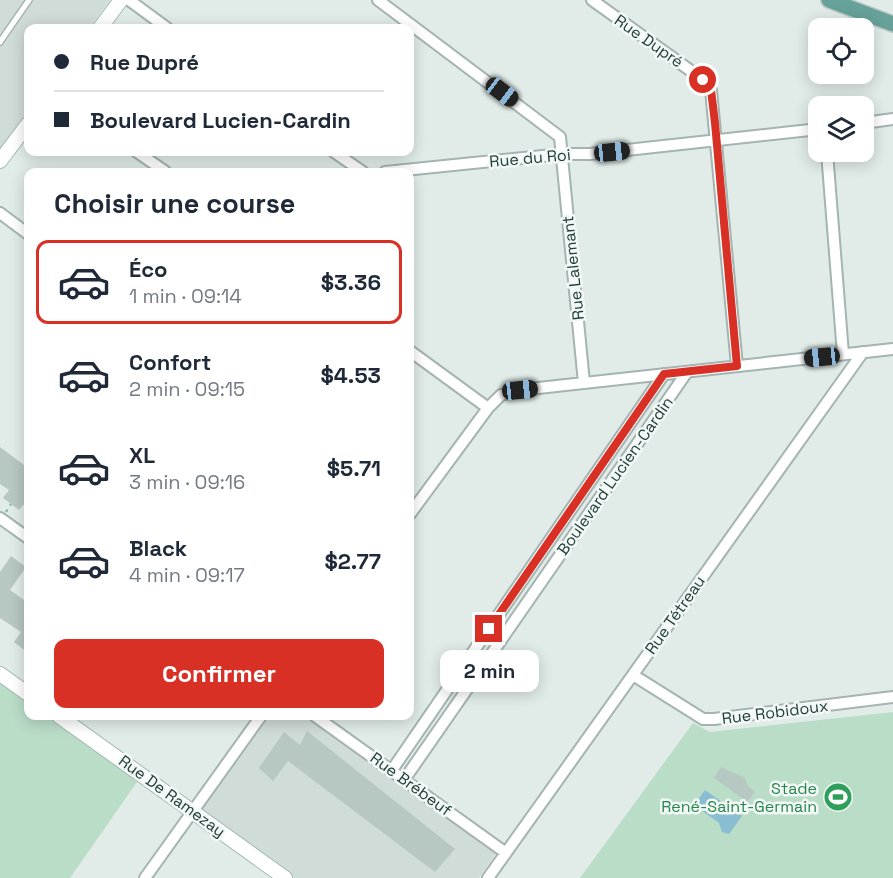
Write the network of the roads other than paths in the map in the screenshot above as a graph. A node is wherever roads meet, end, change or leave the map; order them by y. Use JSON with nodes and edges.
{"nodes":[{"id":1,"x":29,"y":0,"type":"edge"},
{"id":2,"x":120,"y":0,"type":"edge"},
{"id":3,"x":129,"y":0,"type":"edge"},
{"id":4,"x":378,"y":0,"type":"edge"},
{"id":5,"x":592,"y":0,"type":"edge"},
{"id":6,"x":829,"y":0,"type":"edge"},
{"id":7,"x":103,"y":24,"type":"edge"},
{"id":8,"x":162,"y":24,"type":"edge"},
{"id":9,"x":410,"y":24,"type":"edge"},
{"id":10,"x":893,"y":24,"type":"edge"},
{"id":11,"x":414,"y":27,"type":"edge"},
{"id":12,"x":0,"y":42,"type":"edge"},
{"id":13,"x":893,"y":119,"type":"edge"},
{"id":14,"x":874,"y":122,"type":"edge"},
{"id":15,"x":24,"y":129,"type":"edge"},
{"id":16,"x":808,"y":130,"type":"edge"},
{"id":17,"x":717,"y":140,"type":"junction"},
{"id":18,"x":562,"y":154,"type":"junction"},
{"id":19,"x":143,"y":156,"type":"edge"},
{"id":20,"x":340,"y":156,"type":"edge"},
{"id":21,"x":0,"y":161,"type":"edge"},
{"id":22,"x":828,"y":162,"type":"edge"},
{"id":23,"x":160,"y":168,"type":"edge"},
{"id":24,"x":357,"y":168,"type":"edge"},
{"id":25,"x":414,"y":169,"type":"edge"},
{"id":26,"x":0,"y":213,"type":"edge"},
{"id":27,"x":24,"y":231,"type":"edge"},
{"id":28,"x":893,"y":349,"type":"edge"},
{"id":29,"x":862,"y":352,"type":"junction"},
{"id":30,"x":414,"y":354,"type":"edge"},
{"id":31,"x":843,"y":354,"type":"junction"},
{"id":32,"x":737,"y":366,"type":"junction"},
{"id":33,"x":687,"y":372,"type":"junction"},
{"id":34,"x":664,"y":374,"type":"junction"},
{"id":35,"x":584,"y":383,"type":"junction"},
{"id":36,"x":488,"y":408,"type":"junction"},
{"id":37,"x":587,"y":486,"type":"junction"},
{"id":38,"x":601,"y":496,"type":"junction"},
{"id":39,"x":414,"y":509,"type":"edge"},
{"id":40,"x":0,"y":518,"type":"edge"},
{"id":41,"x":24,"y":535,"type":"edge"},
{"id":42,"x":529,"y":571,"type":"junction"},
{"id":43,"x":542,"y":581,"type":"junction"},
{"id":44,"x":463,"y":667,"type":"junction"},
{"id":45,"x":0,"y":674,"type":"edge"},
{"id":46,"x":633,"y":675,"type":"junction"},
{"id":47,"x":476,"y":676,"type":"junction"},
{"id":48,"x":24,"y":691,"type":"edge"},
{"id":49,"x":893,"y":698,"type":"edge"},
{"id":50,"x":65,"y":720,"type":"edge"},
{"id":51,"x":258,"y":720,"type":"edge"},
{"id":52,"x":321,"y":720,"type":"edge"},
{"id":53,"x":392,"y":770,"type":"junction"},
{"id":54,"x":404,"y":780,"type":"junction"},
{"id":55,"x":193,"y":811,"type":"junction"},
{"id":56,"x":506,"y":853,"type":"junction"},
{"id":57,"x":145,"y":878,"type":"edge"},
{"id":58,"x":285,"y":878,"type":"edge"},
{"id":59,"x":488,"y":878,"type":"edge"}],
"edges":[{"from":1,"to":12,"type":"lane"},
{"from":2,"to":7,"type":"street"},
{"from":3,"to":8,"type":"street"},
{"from":4,"to":9,"type":"street","name":"Rue Lalemant"},
{"from":5,"to":17,"type":"street","name":"Rue Dupré"},
{"from":6,"to":10,"type":"main road"},
{"from":11,"to":18,"type":"street","name":"Rue Lalemant"},
{"from":13,"to":14,"type":"street"},
{"from":15,"to":21,"type":"street"},
{"from":16,"to":17,"type":"street","name":"Rue du Roi"},
{"from":17,"to":18,"type":"street","name":"Rue du Roi"},
{"from":17,"to":32,"type":"street","name":"Rue Dupré"},
{"from":18,"to":25,"type":"street","name":"Rue du Roi"},
{"from":18,"to":35,"type":"street","name":"Rue Lalemant"},
{"from":19,"to":23,"type":"street"},
{"from":20,"to":24,"type":"street"},
{"from":22,"to":31,"type":"street"},
{"from":26,"to":27,"type":"street"},
{"from":28,"to":29,"type":"street"},
{"from":29,"to":31,"type":"street"},
{"from":29,"to":46,"type":"street","name":"Rue Tétreau"},
{"from":30,"to":36,"type":"street"},
{"from":31,"to":32,"type":"street"},
{"from":32,"to":33,"type":"street"},
{"from":33,"to":34,"type":"street"},
{"from":33,"to":38,"type":"street","name":"Boulevard Lucien-Cardin"},
{"from":34,"to":35,"type":"street"},
{"from":34,"to":37,"type":"street","name":"Boulevard Lucien-Cardin"},
{"from":35,"to":36,"type":"street"},
{"from":36,"to":39,"type":"street"},
{"from":37,"to":38,"type":"street"},
{"from":37,"to":42,"type":"street","name":"Boulevard Lucien-Cardin"},
{"from":38,"to":43,"type":"street","name":"Boulevard Lucien-Cardin"},
{"from":40,"to":41,"type":"street"},
{"from":42,"to":43,"type":"street"},
{"from":42,"to":44,"type":"street","name":"Boulevard Lucien-Cardin"},
{"from":43,"to":47,"type":"street","name":"Boulevard Lucien-Cardin"},
{"from":44,"to":47,"type":"street"},
{"from":44,"to":53,"type":"street","name":"Boulevard Lucien-Cardin"},
{"from":45,"to":48,"type":"street"},
{"from":46,"to":49,"type":"street","name":"Rue Robidoux"},
{"from":46,"to":56,"type":"street","name":"Rue Tétreau"},
{"from":47,"to":54,"type":"street","name":"Boulevard Lucien-Cardin"},
{"from":50,"to":55,"type":"street","name":"Rue De Ramezay"},
{"from":51,"to":55,"type":"street"},
{"from":52,"to":53,"type":"street","name":"Rue Brébeuf"},
{"from":53,"to":54,"type":"street","name":"Rue Brébeuf"},
{"from":54,"to":56,"type":"street","name":"Rue Brébeuf"},
{"from":55,"to":57,"type":"street"},
{"from":55,"to":58,"type":"street","name":"Rue De Ramezay"},
{"from":56,"to":59,"type":"street","name":"Rue Tétreau"}]}
